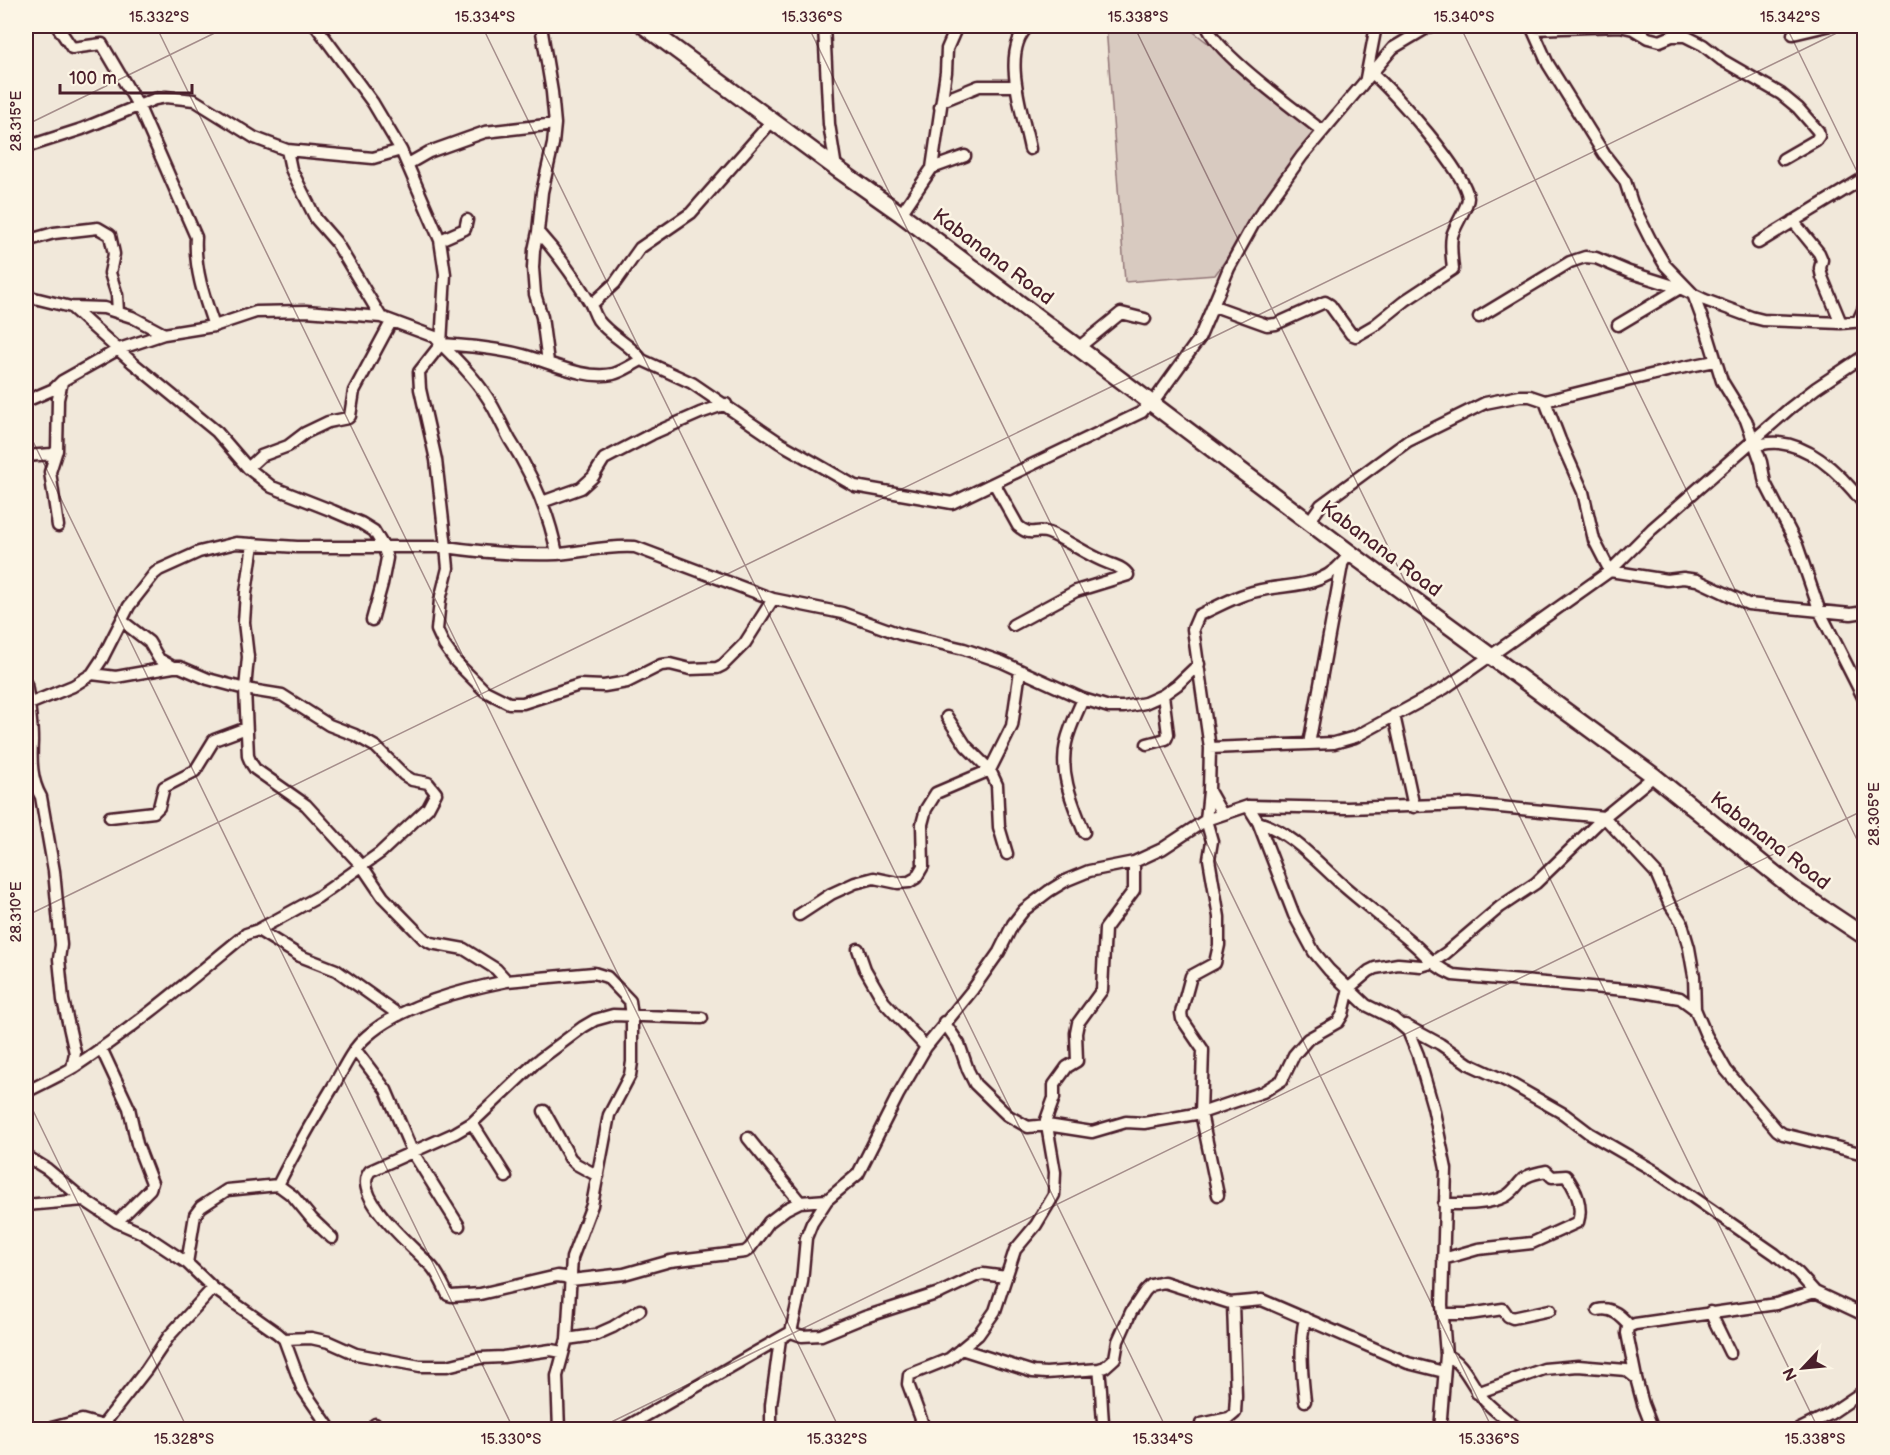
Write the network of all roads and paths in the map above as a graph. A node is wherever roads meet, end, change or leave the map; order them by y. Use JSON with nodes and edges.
{"nodes":[{"id":1,"x":57,"y":26,"type":"edge"},
{"id":2,"x":316,"y":26,"type":"edge"},
{"id":3,"x":541,"y":26,"type":"edge"},
{"id":4,"x":644,"y":26,"type":"edge"},
{"id":5,"x":824,"y":26,"type":"edge"},
{"id":6,"x":957,"y":26,"type":"edge"},
{"id":7,"x":1029,"y":26,"type":"edge"},
{"id":8,"x":1207,"y":26,"type":"edge"},
{"id":9,"x":1376,"y":26,"type":"edge"},
{"id":10,"x":1430,"y":26,"type":"edge"},
{"id":11,"x":1827,"y":26,"type":"edge"},
{"id":12,"x":1532,"y":27,"type":"edge"},
{"id":13,"x":1793,"y":34,"type":"dead end"},
{"id":14,"x":1369,"y":76,"type":"junction"},
{"id":15,"x":1016,"y":86,"type":"junction"},
{"id":16,"x":138,"y":107,"type":"junction"},
{"id":17,"x":940,"y":107,"type":"junction"},
{"id":18,"x":772,"y":121,"type":"junction"},
{"id":19,"x":555,"y":124,"type":"junction"},
{"id":20,"x":1322,"y":130,"type":"junction"},
{"id":21,"x":26,"y":147,"type":"edge"},
{"id":22,"x":1030,"y":148,"type":"dead end"},
{"id":23,"x":287,"y":150,"type":"junction"},
{"id":24,"x":401,"y":150,"type":"junction"},
{"id":25,"x":965,"y":156,"type":"dead end"},
{"id":26,"x":1783,"y":159,"type":"dead end"},
{"id":27,"x":408,"y":164,"type":"junction"},
{"id":28,"x":836,"y":168,"type":"junction"},
{"id":29,"x":932,"y":168,"type":"junction"},
{"id":30,"x":1864,"y":178,"type":"edge"},
{"id":31,"x":901,"y":214,"type":"junction"},
{"id":32,"x":467,"y":220,"type":"dead end"},
{"id":33,"x":1792,"y":221,"type":"junction"},
{"id":34,"x":538,"y":232,"type":"junction"},
{"id":35,"x":440,"y":240,"type":"junction"},
{"id":36,"x":26,"y":241,"type":"edge"},
{"id":37,"x":1758,"y":243,"type":"dead end"},
{"id":38,"x":1680,"y":288,"type":"junction"},
{"id":39,"x":1692,"y":294,"type":"junction"},
{"id":40,"x":26,"y":296,"type":"edge"},
{"id":41,"x":591,"y":305,"type":"junction"},
{"id":42,"x":1214,"y":306,"type":"junction"},
{"id":43,"x":71,"y":307,"type":"junction"},
{"id":44,"x":1864,"y":308,"type":"edge"},
{"id":45,"x":118,"y":312,"type":"junction"},
{"id":46,"x":1479,"y":317,"type":"dead end"},
{"id":47,"x":386,"y":320,"type":"junction"},
{"id":48,"x":1146,"y":320,"type":"dead end"},
{"id":49,"x":1862,"y":321,"type":"edge"},
{"id":50,"x":1840,"y":323,"type":"junction"},
{"id":51,"x":1618,"y":325,"type":"dead end"},
{"id":52,"x":214,"y":326,"type":"junction"},
{"id":53,"x":164,"y":334,"type":"junction"},
{"id":54,"x":441,"y":344,"type":"junction"},
{"id":55,"x":1078,"y":348,"type":"junction"},
{"id":56,"x":119,"y":349,"type":"junction"},
{"id":57,"x":1864,"y":356,"type":"edge"},
{"id":58,"x":642,"y":360,"type":"junction"},
{"id":59,"x":548,"y":362,"type":"junction"},
{"id":60,"x":1715,"y":362,"type":"junction"},
{"id":61,"x":62,"y":381,"type":"junction"},
{"id":62,"x":26,"y":401,"type":"edge"},
{"id":63,"x":1545,"y":401,"type":"junction"},
{"id":64,"x":726,"y":404,"type":"junction"},
{"id":65,"x":1151,"y":404,"type":"junction"},
{"id":66,"x":1755,"y":443,"type":"junction"},
{"id":67,"x":56,"y":453,"type":"junction"},
{"id":68,"x":26,"y":456,"type":"edge"},
{"id":69,"x":248,"y":468,"type":"junction"},
{"id":70,"x":994,"y":483,"type":"junction"},
{"id":71,"x":542,"y":502,"type":"junction"},
{"id":72,"x":1864,"y":504,"type":"edge"},
{"id":73,"x":1309,"y":522,"type":"junction"},
{"id":74,"x":58,"y":525,"type":"dead end"},
{"id":75,"x":254,"y":544,"type":"junction"},
{"id":76,"x":383,"y":546,"type":"junction"},
{"id":77,"x":446,"y":547,"type":"junction"},
{"id":78,"x":557,"y":554,"type":"junction"},
{"id":79,"x":1346,"y":559,"type":"junction"},
{"id":80,"x":1610,"y":571,"type":"junction"},
{"id":81,"x":773,"y":599,"type":"junction"},
{"id":82,"x":1820,"y":612,"type":"junction"},
{"id":83,"x":1864,"y":612,"type":"edge"},
{"id":84,"x":372,"y":620,"type":"dead end"},
{"id":85,"x":122,"y":621,"type":"junction"},
{"id":86,"x":1013,"y":625,"type":"dead end"},
{"id":87,"x":1489,"y":656,"type":"junction"},
{"id":88,"x":1199,"y":664,"type":"junction"},
{"id":89,"x":173,"y":667,"type":"junction"},
{"id":90,"x":1020,"y":671,"type":"junction"},
{"id":91,"x":92,"y":674,"type":"junction"},
{"id":92,"x":26,"y":684,"type":"edge"},
{"id":93,"x":245,"y":689,"type":"junction"},
{"id":94,"x":1163,"y":695,"type":"junction"},
{"id":95,"x":1083,"y":699,"type":"junction"},
{"id":96,"x":1864,"y":699,"type":"edge"},
{"id":97,"x":27,"y":706,"type":"edge"},
{"id":98,"x":1394,"y":715,"type":"junction"},
{"id":99,"x":946,"y":717,"type":"dead end"},
{"id":100,"x":247,"y":730,"type":"junction"},
{"id":101,"x":1147,"y":744,"type":"dead end"},
{"id":102,"x":1309,"y":744,"type":"junction"},
{"id":103,"x":1210,"y":748,"type":"junction"},
{"id":104,"x":990,"y":770,"type":"junction"},
{"id":105,"x":1654,"y":777,"type":"junction"},
{"id":106,"x":1209,"y":791,"type":"junction"},
{"id":107,"x":1248,"y":806,"type":"junction"},
{"id":108,"x":1414,"y":807,"type":"junction"},
{"id":109,"x":1222,"y":814,"type":"junction"},
{"id":110,"x":110,"y":817,"type":"dead end"},
{"id":111,"x":1604,"y":817,"type":"junction"},
{"id":112,"x":1206,"y":820,"type":"junction"},
{"id":113,"x":1258,"y":822,"type":"junction"},
{"id":114,"x":1084,"y":832,"type":"dead end"},
{"id":115,"x":1007,"y":854,"type":"dead end"},
{"id":116,"x":1134,"y":862,"type":"junction"},
{"id":117,"x":362,"y":866,"type":"junction"},
{"id":118,"x":799,"y":915,"type":"dead end"},
{"id":119,"x":258,"y":930,"type":"junction"},
{"id":120,"x":1864,"y":936,"type":"edge"},
{"id":121,"x":858,"y":949,"type":"dead end"},
{"id":122,"x":1431,"y":963,"type":"junction"},
{"id":123,"x":507,"y":981,"type":"junction"},
{"id":124,"x":1349,"y":988,"type":"junction"},
{"id":125,"x":1695,"y":1010,"type":"junction"},
{"id":126,"x":399,"y":1015,"type":"junction"},
{"id":127,"x":632,"y":1016,"type":"junction"},
{"id":128,"x":702,"y":1018,"type":"dead end"},
{"id":129,"x":1394,"y":1019,"type":"junction"},
{"id":130,"x":944,"y":1022,"type":"junction"},
{"id":131,"x":926,"y":1047,"type":"junction"},
{"id":132,"x":101,"y":1048,"type":"junction"},
{"id":133,"x":355,"y":1049,"type":"junction"},
{"id":134,"x":72,"y":1068,"type":"junction"},
{"id":135,"x":26,"y":1092,"type":"edge"},
{"id":136,"x":544,"y":1111,"type":"dead end"},
{"id":137,"x":1201,"y":1113,"type":"junction"},
{"id":138,"x":472,"y":1123,"type":"junction"},
{"id":139,"x":1047,"y":1125,"type":"junction"},
{"id":140,"x":748,"y":1138,"type":"dead end"},
{"id":141,"x":412,"y":1151,"type":"junction"},
{"id":142,"x":1864,"y":1154,"type":"edge"},
{"id":143,"x":26,"y":1156,"type":"edge"},
{"id":144,"x":598,"y":1176,"type":"junction"},
{"id":145,"x":506,"y":1177,"type":"dead end"},
{"id":146,"x":278,"y":1185,"type":"junction"},
{"id":147,"x":1218,"y":1196,"type":"dead end"},
{"id":148,"x":84,"y":1200,"type":"junction"},
{"id":149,"x":826,"y":1200,"type":"junction"},
{"id":150,"x":800,"y":1202,"type":"junction"},
{"id":151,"x":1444,"y":1204,"type":"junction"},
{"id":152,"x":26,"y":1205,"type":"edge"},
{"id":153,"x":117,"y":1222,"type":"junction"},
{"id":154,"x":459,"y":1226,"type":"dead end"},
{"id":155,"x":332,"y":1238,"type":"dead end"},
{"id":156,"x":1443,"y":1259,"type":"junction"},
{"id":157,"x":187,"y":1263,"type":"junction"},
{"id":158,"x":1006,"y":1277,"type":"junction"},
{"id":159,"x":571,"y":1280,"type":"junction"},
{"id":160,"x":213,"y":1288,"type":"junction"},
{"id":161,"x":1815,"y":1292,"type":"junction"},
{"id":162,"x":1233,"y":1303,"type":"junction"},
{"id":163,"x":640,"y":1310,"type":"dead end"},
{"id":164,"x":1551,"y":1310,"type":"dead end"},
{"id":165,"x":1598,"y":1310,"type":"dead end"},
{"id":166,"x":1710,"y":1312,"type":"junction"},
{"id":167,"x":1443,"y":1314,"type":"junction"},
{"id":168,"x":1864,"y":1315,"type":"edge"},
{"id":169,"x":1305,"y":1318,"type":"junction"},
{"id":170,"x":1630,"y":1326,"type":"junction"},
{"id":171,"x":791,"y":1332,"type":"junction"},
{"id":172,"x":284,"y":1339,"type":"junction"},
{"id":173,"x":567,"y":1339,"type":"junction"},
{"id":174,"x":780,"y":1339,"type":"junction"},
{"id":175,"x":961,"y":1349,"type":"junction"},
{"id":176,"x":562,"y":1352,"type":"junction"},
{"id":177,"x":1730,"y":1353,"type":"dead end"},
{"id":178,"x":1446,"y":1355,"type":"junction"},
{"id":179,"x":1099,"y":1369,"type":"junction"},
{"id":180,"x":1444,"y":1372,"type":"junction"},
{"id":181,"x":1636,"y":1378,"type":"junction"},
{"id":182,"x":1864,"y":1391,"type":"edge"},
{"id":183,"x":1477,"y":1393,"type":"junction"},
{"id":184,"x":1305,"y":1401,"type":"dead end"},
{"id":185,"x":103,"y":1425,"type":"junction"},
{"id":186,"x":44,"y":1430,"type":"edge"},
{"id":187,"x":118,"y":1430,"type":"edge"},
{"id":188,"x":331,"y":1430,"type":"edge"},
{"id":189,"x":559,"y":1430,"type":"edge"},
{"id":190,"x":621,"y":1430,"type":"edge"},
{"id":191,"x":771,"y":1430,"type":"edge"},
{"id":192,"x":925,"y":1430,"type":"edge"},
{"id":193,"x":1104,"y":1430,"type":"edge"},
{"id":194,"x":1200,"y":1430,"type":"edge"},
{"id":195,"x":1440,"y":1430,"type":"edge"},
{"id":196,"x":1520,"y":1430,"type":"edge"},
{"id":197,"x":1653,"y":1430,"type":"edge"},
{"id":198,"x":1798,"y":1430,"type":"edge"}],
"edges":[{"from":1,"to":16,"type":"street"},
{"from":2,"to":24,"type":"street"},
{"from":3,"to":19,"type":"street"},
{"from":4,"to":18,"type":"street","name":"Kabanana Road"},
{"from":5,"to":28,"type":"street"},
{"from":6,"to":17,"type":"street"},
{"from":7,"to":15,"type":"street"},
{"from":8,"to":20,"type":"street"},
{"from":9,"to":14,"type":"street"},
{"from":10,"to":14,"type":"street"},
{"from":11,"to":13,"type":"street"},
{"from":12,"to":26,"type":"street"},
{"from":12,"to":39,"type":"street"},
{"from":14,"to":20,"type":"street"},
{"from":14,"to":42,"type":"street"},
{"from":15,"to":17,"type":"street"},
{"from":15,"to":22,"type":"street"},
{"from":16,"to":21,"type":"street"},
{"from":16,"to":23,"type":"street"},
{"from":16,"to":52,"type":"street"},
{"from":17,"to":29,"type":"street"},
{"from":18,"to":28,"type":"street","name":"Kabanana Road"},
{"from":18,"to":41,"type":"street"},
{"from":19,"to":27,"type":"street"},
{"from":19,"to":34,"type":"street"},
{"from":20,"to":42,"type":"street"},
{"from":23,"to":24,"type":"street"},
{"from":23,"to":47,"type":"street"},
{"from":24,"to":27,"type":"street"},
{"from":25,"to":29,"type":"street"},
{"from":27,"to":35,"type":"street"},
{"from":28,"to":31,"type":"street","name":"Kabanana Road"},
{"from":29,"to":31,"type":"street"},
{"from":30,"to":33,"type":"street"},
{"from":31,"to":55,"type":"street","name":"Kabanana Road"},
{"from":32,"to":35,"type":"street"},
{"from":33,"to":37,"type":"street"},
{"from":33,"to":50,"type":"street"},
{"from":34,"to":41,"type":"street"},
{"from":34,"to":59,"type":"street"},
{"from":35,"to":54,"type":"street"},
{"from":36,"to":45,"type":"street"},
{"from":38,"to":39,"type":"street"},
{"from":38,"to":46,"type":"street"},
{"from":38,"to":51,"type":"street"},
{"from":39,"to":50,"type":"street"},
{"from":39,"to":60,"type":"street"},
{"from":40,"to":43,"type":"street"},
{"from":41,"to":58,"type":"street"},
{"from":42,"to":65,"type":"street"},
{"from":43,"to":45,"type":"street"},
{"from":43,"to":56,"type":"street"},
{"from":44,"to":49,"type":"street"},
{"from":45,"to":53,"type":"street"},
{"from":47,"to":52,"type":"street"},
{"from":47,"to":54,"type":"street"},
{"from":47,"to":69,"type":"street"},
{"from":48,"to":55,"type":"street"},
{"from":49,"to":50,"type":"street"},
{"from":52,"to":53,"type":"street"},
{"from":53,"to":56,"type":"street"},
{"from":54,"to":59,"type":"street"},
{"from":54,"to":71,"type":"street"},
{"from":54,"to":77,"type":"street"},
{"from":55,"to":65,"type":"street","name":"Kabanana Road"},
{"from":56,"to":61,"type":"street"},
{"from":56,"to":69,"type":"street"},
{"from":57,"to":66,"type":"street"},
{"from":58,"to":59,"type":"street"},
{"from":58,"to":64,"type":"street"},
{"from":60,"to":63,"type":"street"},
{"from":60,"to":66,"type":"street"},
{"from":61,"to":62,"type":"street"},
{"from":61,"to":67,"type":"street"},
{"from":63,"to":73,"type":"street"},
{"from":63,"to":80,"type":"street"},
{"from":64,"to":70,"type":"street"},
{"from":64,"to":71,"type":"street"},
{"from":65,"to":70,"type":"street"},
{"from":65,"to":73,"type":"street","name":"Kabanana Road"},
{"from":66,"to":72,"type":"street"},
{"from":66,"to":80,"type":"street"},
{"from":66,"to":82,"type":"street"},
{"from":67,"to":68,"type":"street"},
{"from":67,"to":74,"type":"street"},
{"from":69,"to":76,"type":"street"},
{"from":70,"to":86,"type":"street"},
{"from":71,"to":78,"type":"street"},
{"from":73,"to":79,"type":"street","name":"Kabanana Road"},
{"from":75,"to":76,"type":"street"},
{"from":75,"to":85,"type":"street"},
{"from":75,"to":93,"type":"street"},
{"from":76,"to":77,"type":"street"},
{"from":76,"to":84,"type":"street"},
{"from":77,"to":78,"type":"street"},
{"from":77,"to":81,"type":"street"},
{"from":78,"to":81,"type":"street"},
{"from":79,"to":87,"type":"street","name":"Kabanana Road"},
{"from":79,"to":88,"type":"street"},
{"from":79,"to":102,"type":"street"},
{"from":80,"to":82,"type":"street"},
{"from":80,"to":87,"type":"street"},
{"from":81,"to":90,"type":"street"},
{"from":82,"to":83,"type":"street"},
{"from":82,"to":96,"type":"street"},
{"from":85,"to":89,"type":"street"},
{"from":85,"to":91,"type":"street"},
{"from":87,"to":98,"type":"street"},
{"from":87,"to":105,"type":"street","name":"Kabanana Road"},
{"from":88,"to":94,"type":"street"},
{"from":88,"to":103,"type":"street"},
{"from":89,"to":91,"type":"street"},
{"from":89,"to":93,"type":"street"},
{"from":90,"to":95,"type":"street"},
{"from":90,"to":104,"type":"street"},
{"from":91,"to":97,"type":"street"},
{"from":92,"to":97,"type":"street"},
{"from":93,"to":100,"type":"street"},
{"from":93,"to":117,"type":"street"},
{"from":94,"to":95,"type":"street"},
{"from":94,"to":101,"type":"street"},
{"from":95,"to":114,"type":"street"},
{"from":97,"to":134,"type":"street"},
{"from":98,"to":102,"type":"street"},
{"from":98,"to":108,"type":"street"},
{"from":99,"to":104,"type":"street"},
{"from":100,"to":110,"type":"street"},
{"from":100,"to":117,"type":"street"},
{"from":102,"to":103,"type":"street"},
{"from":103,"to":106,"type":"street"},
{"from":104,"to":115,"type":"street"},
{"from":104,"to":118,"type":"street"},
{"from":105,"to":111,"type":"street"},
{"from":105,"to":120,"type":"street","name":"Kabanana Road"},
{"from":106,"to":109,"type":"street"},
{"from":106,"to":112,"type":"street"},
{"from":107,"to":108,"type":"street"},
{"from":107,"to":109,"type":"street"},
{"from":107,"to":113,"type":"street"},
{"from":108,"to":111,"type":"street"},
{"from":109,"to":112,"type":"street"},
{"from":111,"to":122,"type":"street"},
{"from":111,"to":125,"type":"street"},
{"from":112,"to":116,"type":"street"},
{"from":112,"to":137,"type":"street"},
{"from":113,"to":122,"type":"street"},
{"from":113,"to":124,"type":"street"},
{"from":116,"to":130,"type":"street"},
{"from":116,"to":139,"type":"street"},
{"from":117,"to":119,"type":"street"},
{"from":117,"to":123,"type":"street"},
{"from":119,"to":126,"type":"street"},
{"from":119,"to":132,"type":"street"},
{"from":121,"to":131,"type":"street"},
{"from":122,"to":124,"type":"street"},
{"from":122,"to":125,"type":"street"},
{"from":123,"to":126,"type":"street"},
{"from":123,"to":127,"type":"street"},
{"from":124,"to":129,"type":"street"},
{"from":124,"to":137,"type":"street"},
{"from":125,"to":142,"type":"street"},
{"from":126,"to":133,"type":"street"},
{"from":127,"to":128,"type":"street"},
{"from":127,"to":138,"type":"street"},
{"from":127,"to":144,"type":"street"},
{"from":129,"to":151,"type":"street"},
{"from":129,"to":161,"type":"street"},
{"from":130,"to":131,"type":"street"},
{"from":130,"to":139,"type":"street"},
{"from":131,"to":149,"type":"street"},
{"from":132,"to":134,"type":"street"},
{"from":132,"to":153,"type":"street"},
{"from":133,"to":141,"type":"street"},
{"from":133,"to":146,"type":"street"},
{"from":134,"to":135,"type":"street"},
{"from":136,"to":144,"type":"street"},
{"from":137,"to":139,"type":"street"},
{"from":137,"to":147,"type":"street"},
{"from":138,"to":141,"type":"street"},
{"from":138,"to":145,"type":"street"},
{"from":139,"to":158,"type":"street"},
{"from":140,"to":150,"type":"street"},
{"from":141,"to":154,"type":"street"},
{"from":141,"to":159,"type":"street"},
{"from":143,"to":148,"type":"street"},
{"from":144,"to":159,"type":"street"},
{"from":146,"to":155,"type":"street"},
{"from":146,"to":157,"type":"street"},
{"from":148,"to":152,"type":"street"},
{"from":148,"to":153,"type":"street"},
{"from":149,"to":150,"type":"street"},
{"from":149,"to":171,"type":"street"},
{"from":150,"to":159,"type":"street"},
{"from":151,"to":156,"type":"street"},
{"from":151,"to":156,"type":"street"},
{"from":153,"to":157,"type":"street"},
{"from":156,"to":167,"type":"street"},
{"from":157,"to":160,"type":"street"},
{"from":158,"to":171,"type":"street"},
{"from":158,"to":175,"type":"street"},
{"from":159,"to":173,"type":"street"},
{"from":160,"to":172,"type":"street"},
{"from":160,"to":185,"type":"street"},
{"from":161,"to":166,"type":"street"},
{"from":161,"to":168,"type":"street"},
{"from":162,"to":169,"type":"street"},
{"from":162,"to":179,"type":"street"},
{"from":162,"to":194,"type":"street"},
{"from":163,"to":173,"type":"street"},
{"from":164,"to":167,"type":"street"},
{"from":165,"to":170,"type":"street"},
{"from":166,"to":170,"type":"street"},
{"from":166,"to":177,"type":"street"},
{"from":167,"to":178,"type":"street"},
{"from":169,"to":180,"type":"street"},
{"from":169,"to":184,"type":"street"},
{"from":170,"to":181,"type":"street"},
{"from":171,"to":174,"type":"street"},
{"from":172,"to":176,"type":"street"},
{"from":172,"to":188,"type":"street"},
{"from":173,"to":176,"type":"street"},
{"from":174,"to":190,"type":"street"},
{"from":174,"to":191,"type":"street"},
{"from":175,"to":179,"type":"street"},
{"from":175,"to":192,"type":"street"},
{"from":176,"to":189,"type":"street"},
{"from":178,"to":180,"type":"street"},
{"from":178,"to":183,"type":"street"},
{"from":179,"to":193,"type":"street"},
{"from":180,"to":195,"type":"street"},
{"from":181,"to":183,"type":"street"},
{"from":181,"to":197,"type":"street"},
{"from":182,"to":198,"type":"street"},
{"from":183,"to":196,"type":"street"},
{"from":185,"to":186,"type":"street"},
{"from":185,"to":187,"type":"street"}]}
